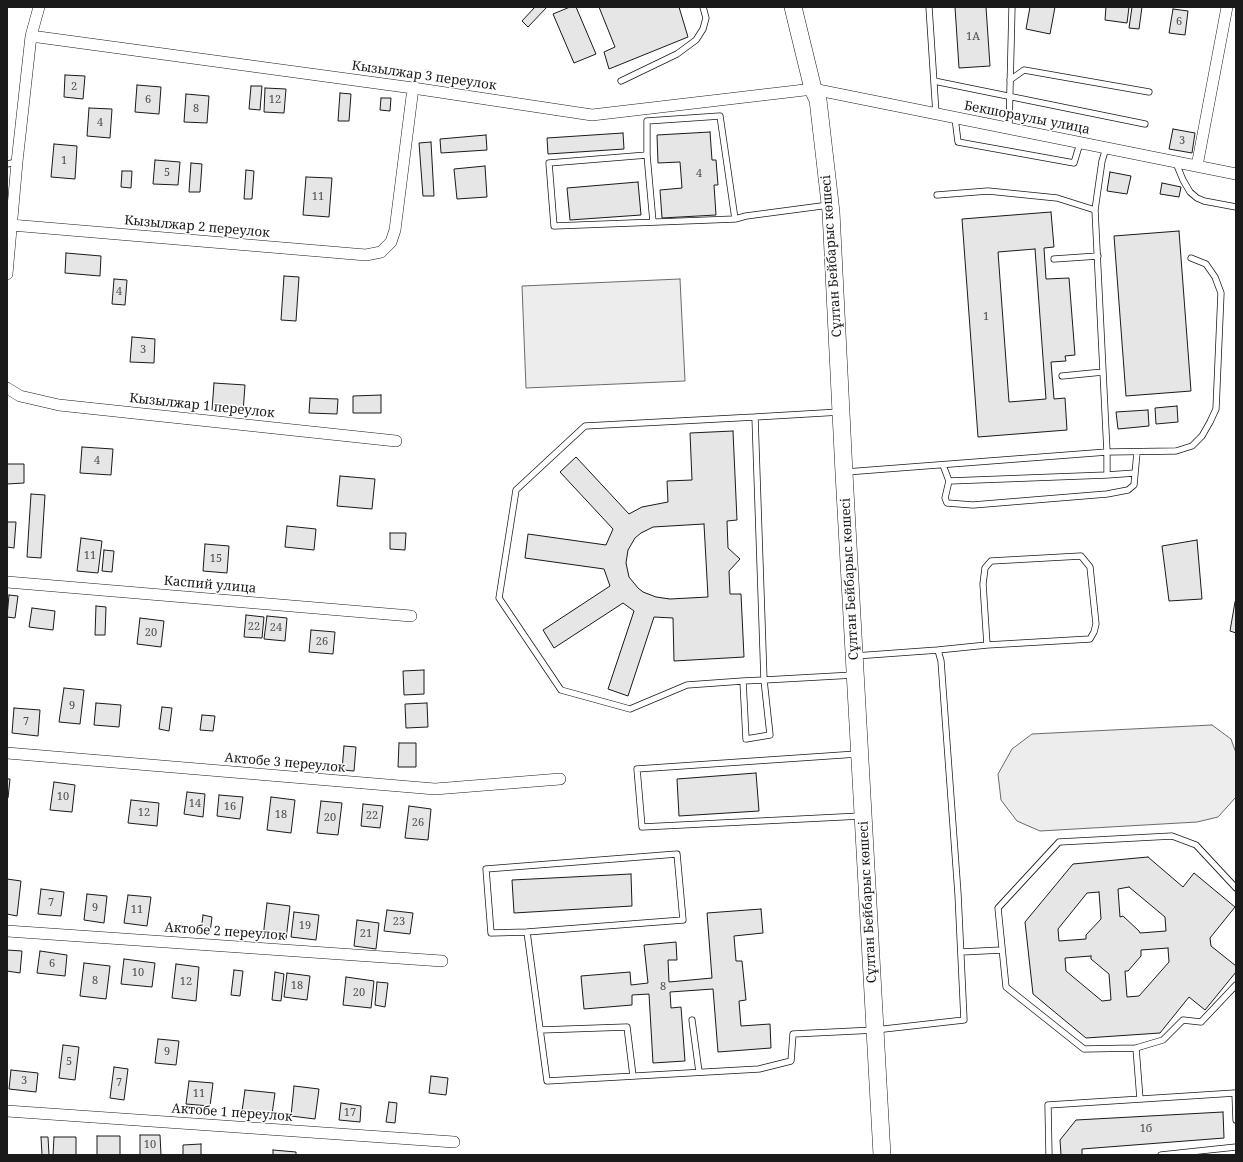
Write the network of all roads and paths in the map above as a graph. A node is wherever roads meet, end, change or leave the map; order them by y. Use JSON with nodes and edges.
{"nodes":[{"id":1,"x":39,"y":7,"type":"edge"},
{"id":2,"x":703,"y":7,"type":"edge"},
{"id":3,"x":793,"y":7,"type":"edge"},
{"id":4,"x":930,"y":7,"type":"edge"},
{"id":5,"x":1012,"y":7,"type":"edge"},
{"id":6,"x":1227,"y":7,"type":"edge"},
{"id":7,"x":32,"y":36,"type":"junction"},
{"id":8,"x":1010,"y":80,"type":"junction"},
{"id":9,"x":621,"y":81,"type":"dead end"},
{"id":10,"x":934,"y":81,"type":"junction"},
{"id":11,"x":412,"y":88,"type":"junction"},
{"id":12,"x":813,"y":89,"type":"junction"},
{"id":13,"x":1149,"y":92,"type":"dead end"},
{"id":14,"x":1010,"y":96,"type":"junction"},
{"id":15,"x":936,"y":114,"type":"junction"},
{"id":16,"x":955,"y":118,"type":"junction"},
{"id":17,"x":1145,"y":124,"type":"dead end"},
{"id":18,"x":1009,"y":128,"type":"junction"},
{"id":19,"x":1080,"y":143,"type":"junction"},
{"id":20,"x":1106,"y":148,"type":"junction"},
{"id":21,"x":647,"y":155,"type":"junction"},
{"id":22,"x":1176,"y":162,"type":"junction"},
{"id":23,"x":12,"y":163,"type":"edge"},
{"id":24,"x":1197,"y":166,"type":"junction"},
{"id":25,"x":1236,"y":174,"type":"edge"},
{"id":26,"x":937,"y":195,"type":"dead end"},
{"id":27,"x":830,"y":205,"type":"junction"},
{"id":28,"x":1236,"y":207,"type":"edge"},
{"id":29,"x":1095,"y":210,"type":"junction"},
{"id":30,"x":735,"y":219,"type":"junction"},
{"id":31,"x":653,"y":222,"type":"junction"},
{"id":32,"x":11,"y":225,"type":"junction"},
{"id":33,"x":1098,"y":256,"type":"junction"},
{"id":34,"x":1191,"y":258,"type":"dead end"},
{"id":35,"x":1054,"y":259,"type":"dead end"},
{"id":36,"x":7,"y":274,"type":"edge"},
{"id":37,"x":1103,"y":372,"type":"junction"},
{"id":38,"x":1062,"y":376,"type":"dead end"},
{"id":39,"x":7,"y":388,"type":"edge"},
{"id":40,"x":842,"y":412,"type":"junction"},
{"id":41,"x":756,"y":417,"type":"junction"},
{"id":42,"x":396,"y":441,"type":"dead end"},
{"id":43,"x":1107,"y":452,"type":"junction"},
{"id":44,"x":1137,"y":452,"type":"junction"},
{"id":45,"x":943,"y":465,"type":"junction"},
{"id":46,"x":844,"y":472,"type":"junction"},
{"id":47,"x":1135,"y":473,"type":"junction"},
{"id":48,"x":1107,"y":475,"type":"junction"},
{"id":49,"x":949,"y":481,"type":"junction"},
{"id":50,"x":7,"y":582,"type":"edge"},
{"id":51,"x":411,"y":616,"type":"dead end"},
{"id":52,"x":987,"y":645,"type":"junction"},
{"id":53,"x":938,"y":650,"type":"junction"},
{"id":54,"x":855,"y":656,"type":"junction"},
{"id":55,"x":856,"y":675,"type":"junction"},
{"id":56,"x":764,"y":680,"type":"junction"},
{"id":57,"x":743,"y":681,"type":"junction"},
{"id":58,"x":7,"y":753,"type":"edge"},
{"id":59,"x":860,"y":753,"type":"junction"},
{"id":60,"x":560,"y":780,"type":"dead end"},
{"id":61,"x":864,"y":816,"type":"junction"},
{"id":62,"x":1236,"y":888,"type":"edge"},
{"id":63,"x":7,"y":931,"type":"edge"},
{"id":64,"x":527,"y":932,"type":"junction"},
{"id":65,"x":1002,"y":950,"type":"junction"},
{"id":66,"x":961,"y":952,"type":"junction"},
{"id":67,"x":442,"y":961,"type":"dead end"},
{"id":68,"x":1236,"y":985,"type":"edge"},
{"id":69,"x":692,"y":1020,"type":"dead end"},
{"id":70,"x":540,"y":1030,"type":"junction"},
{"id":71,"x":875,"y":1030,"type":"junction"},
{"id":72,"x":1136,"y":1048,"type":"junction"},
{"id":73,"x":699,"y":1072,"type":"junction"},
{"id":74,"x":634,"y":1076,"type":"junction"},
{"id":75,"x":1140,"y":1099,"type":"junction"},
{"id":76,"x":7,"y":1111,"type":"edge"},
{"id":77,"x":1236,"y":1120,"type":"edge"},
{"id":78,"x":454,"y":1142,"type":"dead end"},
{"id":79,"x":1236,"y":1147,"type":"edge"},
{"id":80,"x":1208,"y":1152,"type":"edge"},
{"id":81,"x":882,"y":1155,"type":"edge"},
{"id":82,"x":1049,"y":1155,"type":"edge"},
{"id":83,"x":1161,"y":1155,"type":"edge"}],
"edges":[{"from":1,"to":7,"type":"street"},
{"from":2,"to":9,"type":"lane"},
{"from":3,"to":12,"type":"main road","name":"Сұлтан Бейбарыс көшесі"},
{"from":4,"to":10,"type":"lane"},
{"from":5,"to":8,"type":"lane"},
{"from":6,"to":24,"type":"street"},
{"from":7,"to":11,"type":"street","name":"Кызылжар 3 переулок"},
{"from":7,"to":23,"type":"street"},
{"from":8,"to":13,"type":"lane"},
{"from":8,"to":14,"type":"lane"},
{"from":10,"to":14,"type":"lane"},
{"from":10,"to":15,"type":"lane"},
{"from":11,"to":12,"type":"street","name":"Кызылжар 3 переулок"},
{"from":11,"to":32,"type":"street","name":"Кызылжар 2 переулок"},
{"from":12,"to":15,"type":"street","name":"Бекшораулы улица"},
{"from":12,"to":27,"type":"main road","name":"Сұлтан Бейбарыс көшесі"},
{"from":14,"to":17,"type":"lane"},
{"from":14,"to":18,"type":"lane"},
{"from":15,"to":16,"type":"street","name":"Бекшораулы улица"},
{"from":16,"to":18,"type":"street","name":"Бекшораулы улица"},
{"from":16,"to":19,"type":"lane"},
{"from":18,"to":19,"type":"street","name":"Бекшораулы улица"},
{"from":19,"to":20,"type":"street","name":"Бекшораулы улица"},
{"from":20,"to":22,"type":"street","name":"Бекшораулы улица"},
{"from":20,"to":29,"type":"lane"},
{"from":21,"to":30,"type":"lane"},
{"from":21,"to":31,"type":"lane"},
{"from":21,"to":31,"type":"lane"},
{"from":22,"to":24,"type":"street","name":"Бекшораулы улица"},
{"from":22,"to":28,"type":"lane"},
{"from":23,"to":32,"type":"street"},
{"from":24,"to":25,"type":"street","name":"Бекшораулы улица"},
{"from":26,"to":29,"type":"lane"},
{"from":27,"to":30,"type":"lane"},
{"from":27,"to":40,"type":"main road","name":"Сұлтан Бейбарыс көшесі"},
{"from":29,"to":33,"type":"lane"},
{"from":30,"to":31,"type":"lane"},
{"from":32,"to":36,"type":"street"},
{"from":33,"to":35,"type":"lane"},
{"from":33,"to":37,"type":"lane"},
{"from":34,"to":44,"type":"lane"},
{"from":37,"to":38,"type":"lane"},
{"from":37,"to":43,"type":"lane"},
{"from":39,"to":42,"type":"street","name":"Кызылжар 1 переулок"},
{"from":40,"to":41,"type":"lane"},
{"from":40,"to":46,"type":"main road","name":"Сұлтан Бейбарыс көшесі"},
{"from":41,"to":56,"type":"lane"},
{"from":41,"to":57,"type":"lane"},
{"from":43,"to":44,"type":"lane"},
{"from":43,"to":45,"type":"lane"},
{"from":43,"to":48,"type":"lane"},
{"from":44,"to":47,"type":"lane"},
{"from":45,"to":46,"type":"lane"},
{"from":45,"to":49,"type":"lane"},
{"from":46,"to":54,"type":"main road","name":"Сұлтан Бейбарыс көшесі"},
{"from":47,"to":48,"type":"lane"},
{"from":47,"to":49,"type":"lane"},
{"from":48,"to":49,"type":"lane"},
{"from":50,"to":51,"type":"street","name":"Каспий улица"},
{"from":52,"to":52,"type":"lane"},
{"from":52,"to":53,"type":"lane"},
{"from":53,"to":54,"type":"lane"},
{"from":53,"to":66,"type":"lane"},
{"from":54,"to":55,"type":"main road","name":"Сұлтан Бейбарыс көшесі"},
{"from":55,"to":56,"type":"lane"},
{"from":55,"to":59,"type":"main road","name":"Сұлтан Бейбарыс көшесі"},
{"from":56,"to":57,"type":"lane"},
{"from":56,"to":57,"type":"lane"},
{"from":58,"to":60,"type":"street","name":"Актобе 3 переулок"},
{"from":59,"to":61,"type":"main road","name":"Сұлтан Бейбарыс көшесі"},
{"from":59,"to":61,"type":"lane"},
{"from":61,"to":71,"type":"main road","name":"Сұлтан Бейбарыс көшесі"},
{"from":62,"to":65,"type":"lane"},
{"from":63,"to":67,"type":"street","name":"Актобе 2 переулок"},
{"from":64,"to":64,"type":"lane"},
{"from":64,"to":70,"type":"lane"},
{"from":65,"to":66,"type":"lane"},
{"from":65,"to":72,"type":"lane"},
{"from":66,"to":71,"type":"lane"},
{"from":68,"to":72,"type":"lane"},
{"from":69,"to":73,"type":"lane"},
{"from":70,"to":74,"type":"lane"},
{"from":70,"to":74,"type":"lane"},
{"from":71,"to":73,"type":"lane"},
{"from":71,"to":81,"type":"main road","name":"Сұлтан Бейбарыс көшесі"},
{"from":72,"to":75,"type":"lane"},
{"from":73,"to":74,"type":"lane"},
{"from":75,"to":77,"type":"lane"},
{"from":75,"to":82,"type":"lane"},
{"from":76,"to":78,"type":"street","name":"Актобе 1 переулок"},
{"from":79,"to":80,"type":"lane"},
{"from":80,"to":83,"type":"lane"}]}
